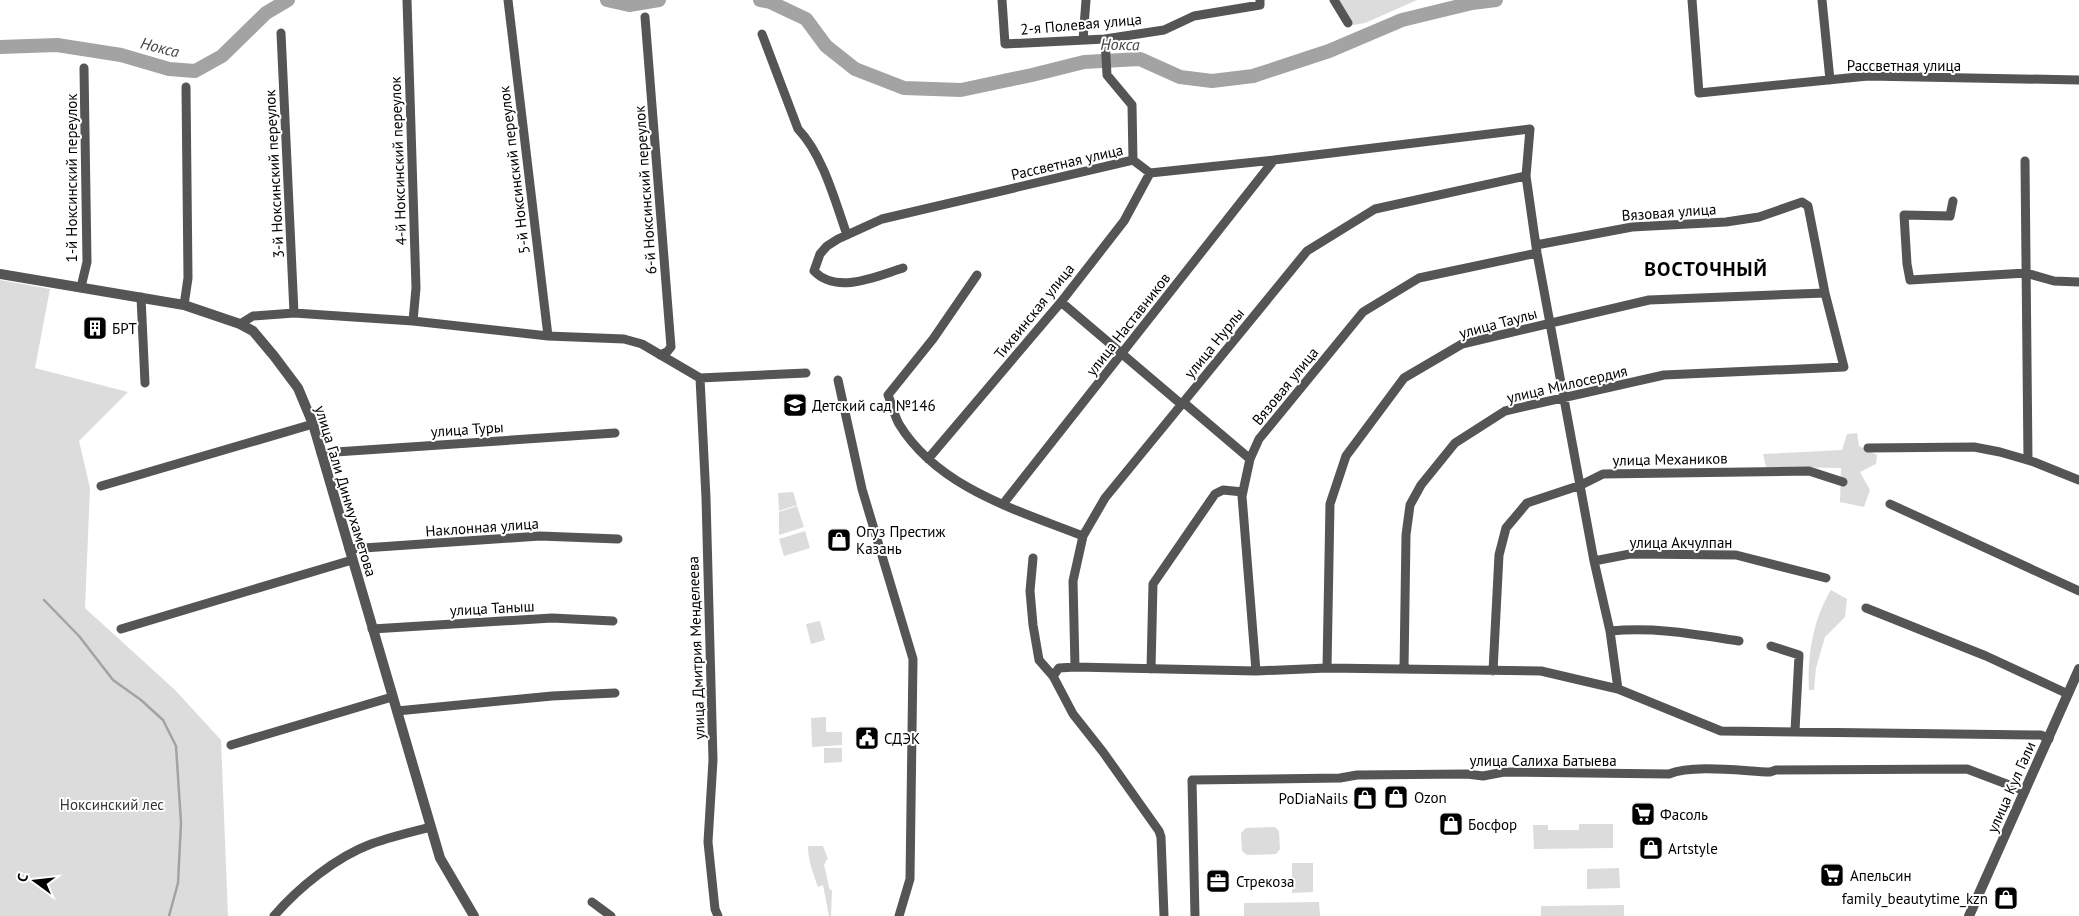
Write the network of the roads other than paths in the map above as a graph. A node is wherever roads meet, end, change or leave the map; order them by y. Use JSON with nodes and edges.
{"nodes":[{"id":1,"x":407,"y":0,"type":"edge"},
{"id":2,"x":508,"y":0,"type":"edge"},
{"id":3,"x":1002,"y":0,"type":"edge"},
{"id":4,"x":1086,"y":0,"type":"edge"},
{"id":5,"x":1334,"y":0,"type":"edge"},
{"id":6,"x":1692,"y":0,"type":"edge"},
{"id":7,"x":1822,"y":0,"type":"edge"},
{"id":8,"x":1260,"y":2,"type":"edge"},
{"id":9,"x":645,"y":17,"type":"dead end"},
{"id":10,"x":1348,"y":23,"type":"dead end"},
{"id":11,"x":281,"y":33,"type":"dead end"},
{"id":12,"x":762,"y":34,"type":"dead end"},
{"id":13,"x":1105,"y":39,"type":"junction"},
{"id":14,"x":1084,"y":40,"type":"junction"},
{"id":15,"x":84,"y":68,"type":"dead end"},
{"id":16,"x":1830,"y":80,"type":"junction"},
{"id":17,"x":2079,"y":80,"type":"edge"},
{"id":18,"x":186,"y":87,"type":"dead end"},
{"id":19,"x":1133,"y":160,"type":"junction"},
{"id":20,"x":1274,"y":160,"type":"junction"},
{"id":21,"x":2025,"y":161,"type":"dead end"},
{"id":22,"x":1150,"y":173,"type":"junction"},
{"id":23,"x":1526,"y":176,"type":"junction"},
{"id":24,"x":1953,"y":201,"type":"dead end"},
{"id":25,"x":847,"y":235,"type":"junction"},
{"id":26,"x":1536,"y":249,"type":"junction"},
{"id":27,"x":903,"y":268,"type":"dead end"},
{"id":28,"x":2026,"y":273,"type":"junction"},
{"id":29,"x":0,"y":274,"type":"edge"},
{"id":30,"x":977,"y":276,"type":"dead end"},
{"id":31,"x":2079,"y":282,"type":"edge"},
{"id":32,"x":81,"y":287,"type":"junction"},
{"id":33,"x":1825,"y":293,"type":"junction"},
{"id":34,"x":141,"y":297,"type":"junction"},
{"id":35,"x":1060,"y":302,"type":"junction"},
{"id":36,"x":184,"y":304,"type":"junction"},
{"id":37,"x":294,"y":313,"type":"junction"},
{"id":38,"x":413,"y":321,"type":"junction"},
{"id":39,"x":240,"y":324,"type":"junction"},
{"id":40,"x":1550,"y":324,"type":"junction"},
{"id":41,"x":548,"y":336,"type":"junction"},
{"id":42,"x":660,"y":354,"type":"junction"},
{"id":43,"x":1121,"y":355,"type":"junction"},
{"id":44,"x":806,"y":373,"type":"dead end"},
{"id":45,"x":700,"y":378,"type":"junction"},
{"id":46,"x":838,"y":380,"type":"dead end"},
{"id":47,"x":145,"y":383,"type":"dead end"},
{"id":48,"x":1564,"y":397,"type":"junction"},
{"id":49,"x":1182,"y":403,"type":"junction"},
{"id":50,"x":313,"y":424,"type":"junction"},
{"id":51,"x":615,"y":433,"type":"dead end"},
{"id":52,"x":1868,"y":448,"type":"dead end"},
{"id":53,"x":321,"y":453,"type":"junction"},
{"id":54,"x":1250,"y":459,"type":"junction"},
{"id":55,"x":928,"y":460,"type":"junction"},
{"id":56,"x":2028,"y":460,"type":"junction"},
{"id":57,"x":2079,"y":480,"type":"edge"},
{"id":58,"x":1843,"y":482,"type":"dead end"},
{"id":59,"x":1581,"y":485,"type":"junction"},
{"id":60,"x":101,"y":486,"type":"dead end"},
{"id":61,"x":1243,"y":492,"type":"junction"},
{"id":62,"x":1003,"y":504,"type":"junction"},
{"id":63,"x":1890,"y":504,"type":"dead end"},
{"id":64,"x":1083,"y":536,"type":"junction"},
{"id":65,"x":618,"y":539,"type":"dead end"},
{"id":66,"x":349,"y":549,"type":"junction"},
{"id":67,"x":1033,"y":558,"type":"dead end"},
{"id":68,"x":352,"y":560,"type":"junction"},
{"id":69,"x":1594,"y":561,"type":"junction"},
{"id":70,"x":1826,"y":578,"type":"dead end"},
{"id":71,"x":2079,"y":592,"type":"edge"},
{"id":72,"x":1866,"y":608,"type":"dead end"},
{"id":73,"x":613,"y":621,"type":"dead end"},
{"id":74,"x":121,"y":629,"type":"dead end"},
{"id":75,"x":372,"y":629,"type":"junction"},
{"id":76,"x":1610,"y":632,"type":"junction"},
{"id":77,"x":1739,"y":641,"type":"dead end"},
{"id":78,"x":1771,"y":646,"type":"dead end"},
{"id":79,"x":1075,"y":667,"type":"junction"},
{"id":80,"x":1327,"y":668,"type":"junction"},
{"id":81,"x":1404,"y":669,"type":"junction"},
{"id":82,"x":2079,"y":669,"type":"edge"},
{"id":83,"x":1150,"y":670,"type":"junction"},
{"id":84,"x":1493,"y":670,"type":"junction"},
{"id":85,"x":1256,"y":671,"type":"junction"},
{"id":86,"x":1053,"y":676,"type":"junction"},
{"id":87,"x":1618,"y":689,"type":"junction"},
{"id":88,"x":615,"y":693,"type":"dead end"},
{"id":89,"x":2068,"y":694,"type":"junction"},
{"id":90,"x":392,"y":697,"type":"junction"},
{"id":91,"x":396,"y":711,"type":"junction"},
{"id":92,"x":1795,"y":731,"type":"junction"},
{"id":93,"x":2049,"y":739,"type":"junction"},
{"id":94,"x":231,"y":745,"type":"dead end"},
{"id":95,"x":2025,"y":791,"type":"junction"},
{"id":96,"x":431,"y":827,"type":"junction"},
{"id":97,"x":592,"y":902,"type":"dead end"},
{"id":98,"x":274,"y":916,"type":"edge"},
{"id":99,"x":474,"y":916,"type":"edge"},
{"id":100,"x":611,"y":916,"type":"edge"},
{"id":101,"x":718,"y":916,"type":"edge"},
{"id":102,"x":899,"y":916,"type":"edge"},
{"id":103,"x":1164,"y":916,"type":"edge"},
{"id":104,"x":1195,"y":916,"type":"edge"},
{"id":105,"x":1970,"y":916,"type":"edge"}],
"edges":[{"from":1,"to":38,"type":"street","name":"4-й Ноксинский переулок"},
{"from":2,"to":41,"type":"street","name":"5-й Ноксинский переулок"},
{"from":3,"to":14,"type":"street","name":"2-я Полевая улица"},
{"from":4,"to":14,"type":"street"},
{"from":5,"to":10,"type":"street"},
{"from":6,"to":16,"type":"street","name":"Рассветная улица"},
{"from":7,"to":16,"type":"street"},
{"from":8,"to":13,"type":"street","name":"2-я Полевая улица"},
{"from":9,"to":42,"type":"street","name":"6-й Ноксинский переулок"},
{"from":11,"to":37,"type":"street","name":"3-й Ноксинский переулок"},
{"from":12,"to":25,"type":"street"},
{"from":13,"to":14,"type":"street","name":"2-я Полевая улица"},
{"from":13,"to":19,"type":"street"},
{"from":15,"to":32,"type":"street","name":"1-й Ноксинский переулок"},
{"from":16,"to":17,"type":"street","name":"Рассветная улица"},
{"from":18,"to":36,"type":"street"},
{"from":19,"to":22,"type":"street","name":"Рассветная улица"},
{"from":19,"to":25,"type":"street","name":"Рассветная улица"},
{"from":20,"to":22,"type":"street"},
{"from":20,"to":23,"type":"street"},
{"from":20,"to":43,"type":"street","name":"улица Наставников"},
{"from":21,"to":28,"type":"street"},
{"from":22,"to":35,"type":"street","name":"Тихвинская улица"},
{"from":23,"to":26,"type":"street"},
{"from":23,"to":49,"type":"street","name":"улица Нурлы"},
{"from":24,"to":28,"type":"street"},
{"from":25,"to":27,"type":"street","name":"Рассветная улица"},
{"from":26,"to":33,"type":"street","name":"Вязовая улица"},
{"from":26,"to":40,"type":"street"},
{"from":26,"to":54,"type":"street","name":"Вязовая улица"},
{"from":28,"to":31,"type":"street"},
{"from":28,"to":56,"type":"street"},
{"from":29,"to":32,"type":"street","name":"улица Гали Динмухаметова"},
{"from":30,"to":55,"type":"street"},
{"from":32,"to":34,"type":"street","name":"улица Гали Динмухаметова"},
{"from":33,"to":40,"type":"street","name":"улица Таулы"},
{"from":33,"to":48,"type":"street","name":"улица Милосердия"},
{"from":34,"to":36,"type":"street","name":"улица Гали Динмухаметова"},
{"from":34,"to":47,"type":"street"},
{"from":35,"to":43,"type":"street"},
{"from":35,"to":55,"type":"street","name":"Тихвинская улица"},
{"from":36,"to":39,"type":"street","name":"улица Гали Динмухаметова"},
{"from":37,"to":38,"type":"street"},
{"from":37,"to":39,"type":"street"},
{"from":38,"to":41,"type":"street"},
{"from":39,"to":50,"type":"street","name":"улица Гали Динмухаметова"},
{"from":40,"to":48,"type":"street"},
{"from":40,"to":80,"type":"street","name":"улица Таулы"},
{"from":41,"to":42,"type":"street"},
{"from":42,"to":45,"type":"street"},
{"from":43,"to":49,"type":"street"},
{"from":43,"to":62,"type":"street","name":"улица Наставников"},
{"from":44,"to":45,"type":"street"},
{"from":45,"to":101,"type":"street","name":"улица Дмитрия Менделеева"},
{"from":46,"to":102,"type":"street"},
{"from":48,"to":59,"type":"street"},
{"from":48,"to":81,"type":"street","name":"улица Милосердия"},
{"from":49,"to":54,"type":"street"},
{"from":49,"to":64,"type":"street","name":"улица Нурлы"},
{"from":50,"to":53,"type":"street","name":"улица Гали Динмухаметова"},
{"from":50,"to":60,"type":"street"},
{"from":51,"to":53,"type":"street","name":"улица Туры"},
{"from":52,"to":56,"type":"street"},
{"from":53,"to":66,"type":"street","name":"улица Гали Динмухаметова"},
{"from":54,"to":61,"type":"street","name":"Вязовая улица"},
{"from":55,"to":62,"type":"street"},
{"from":56,"to":57,"type":"street"},
{"from":58,"to":59,"type":"street","name":"улица Механиков"},
{"from":59,"to":69,"type":"street"},
{"from":59,"to":84,"type":"street","name":"улица Механиков"},
{"from":61,"to":83,"type":"street"},
{"from":61,"to":85,"type":"street","name":"Вязовая улица"},
{"from":62,"to":64,"type":"street"},
{"from":63,"to":71,"type":"street"},
{"from":64,"to":79,"type":"street","name":"улица Нурлы"},
{"from":65,"to":66,"type":"street","name":"Наклонная улица"},
{"from":66,"to":68,"type":"street","name":"улица Гали Динмухаметова"},
{"from":67,"to":86,"type":"street"},
{"from":68,"to":74,"type":"street"},
{"from":68,"to":75,"type":"street","name":"улица Гали Динмухаметова"},
{"from":69,"to":70,"type":"street","name":"улица Акчулпан"},
{"from":69,"to":76,"type":"street"},
{"from":72,"to":89,"type":"street"},
{"from":73,"to":75,"type":"street","name":"улица Таныш"},
{"from":75,"to":90,"type":"street","name":"улица Гали Динмухаметова"},
{"from":76,"to":77,"type":"street"},
{"from":76,"to":87,"type":"street"},
{"from":78,"to":92,"type":"street"},
{"from":79,"to":83,"type":"street"},
{"from":79,"to":86,"type":"street"},
{"from":80,"to":81,"type":"street"},
{"from":80,"to":85,"type":"street"},
{"from":81,"to":84,"type":"street"},
{"from":82,"to":89,"type":"street","name":"улица Кул Гали"},
{"from":83,"to":85,"type":"street"},
{"from":84,"to":87,"type":"street"},
{"from":86,"to":103,"type":"street"},
{"from":87,"to":92,"type":"street"},
{"from":88,"to":91,"type":"street"},
{"from":89,"to":93,"type":"street","name":"улица Кул Гали"},
{"from":90,"to":91,"type":"street","name":"улица Гали Динмухаметова"},
{"from":90,"to":94,"type":"street"},
{"from":91,"to":96,"type":"street","name":"улица Гали Динмухаметова"},
{"from":92,"to":93,"type":"street"},
{"from":93,"to":95,"type":"street","name":"улица Кул Гали"},
{"from":95,"to":104,"type":"street","name":"улица Салиха Батыева"},
{"from":95,"to":105,"type":"street","name":"улица Кул Гали"},
{"from":96,"to":98,"type":"street"},
{"from":96,"to":99,"type":"street","name":"улица Гали Динмухаметова"},
{"from":97,"to":100,"type":"street"}]}
